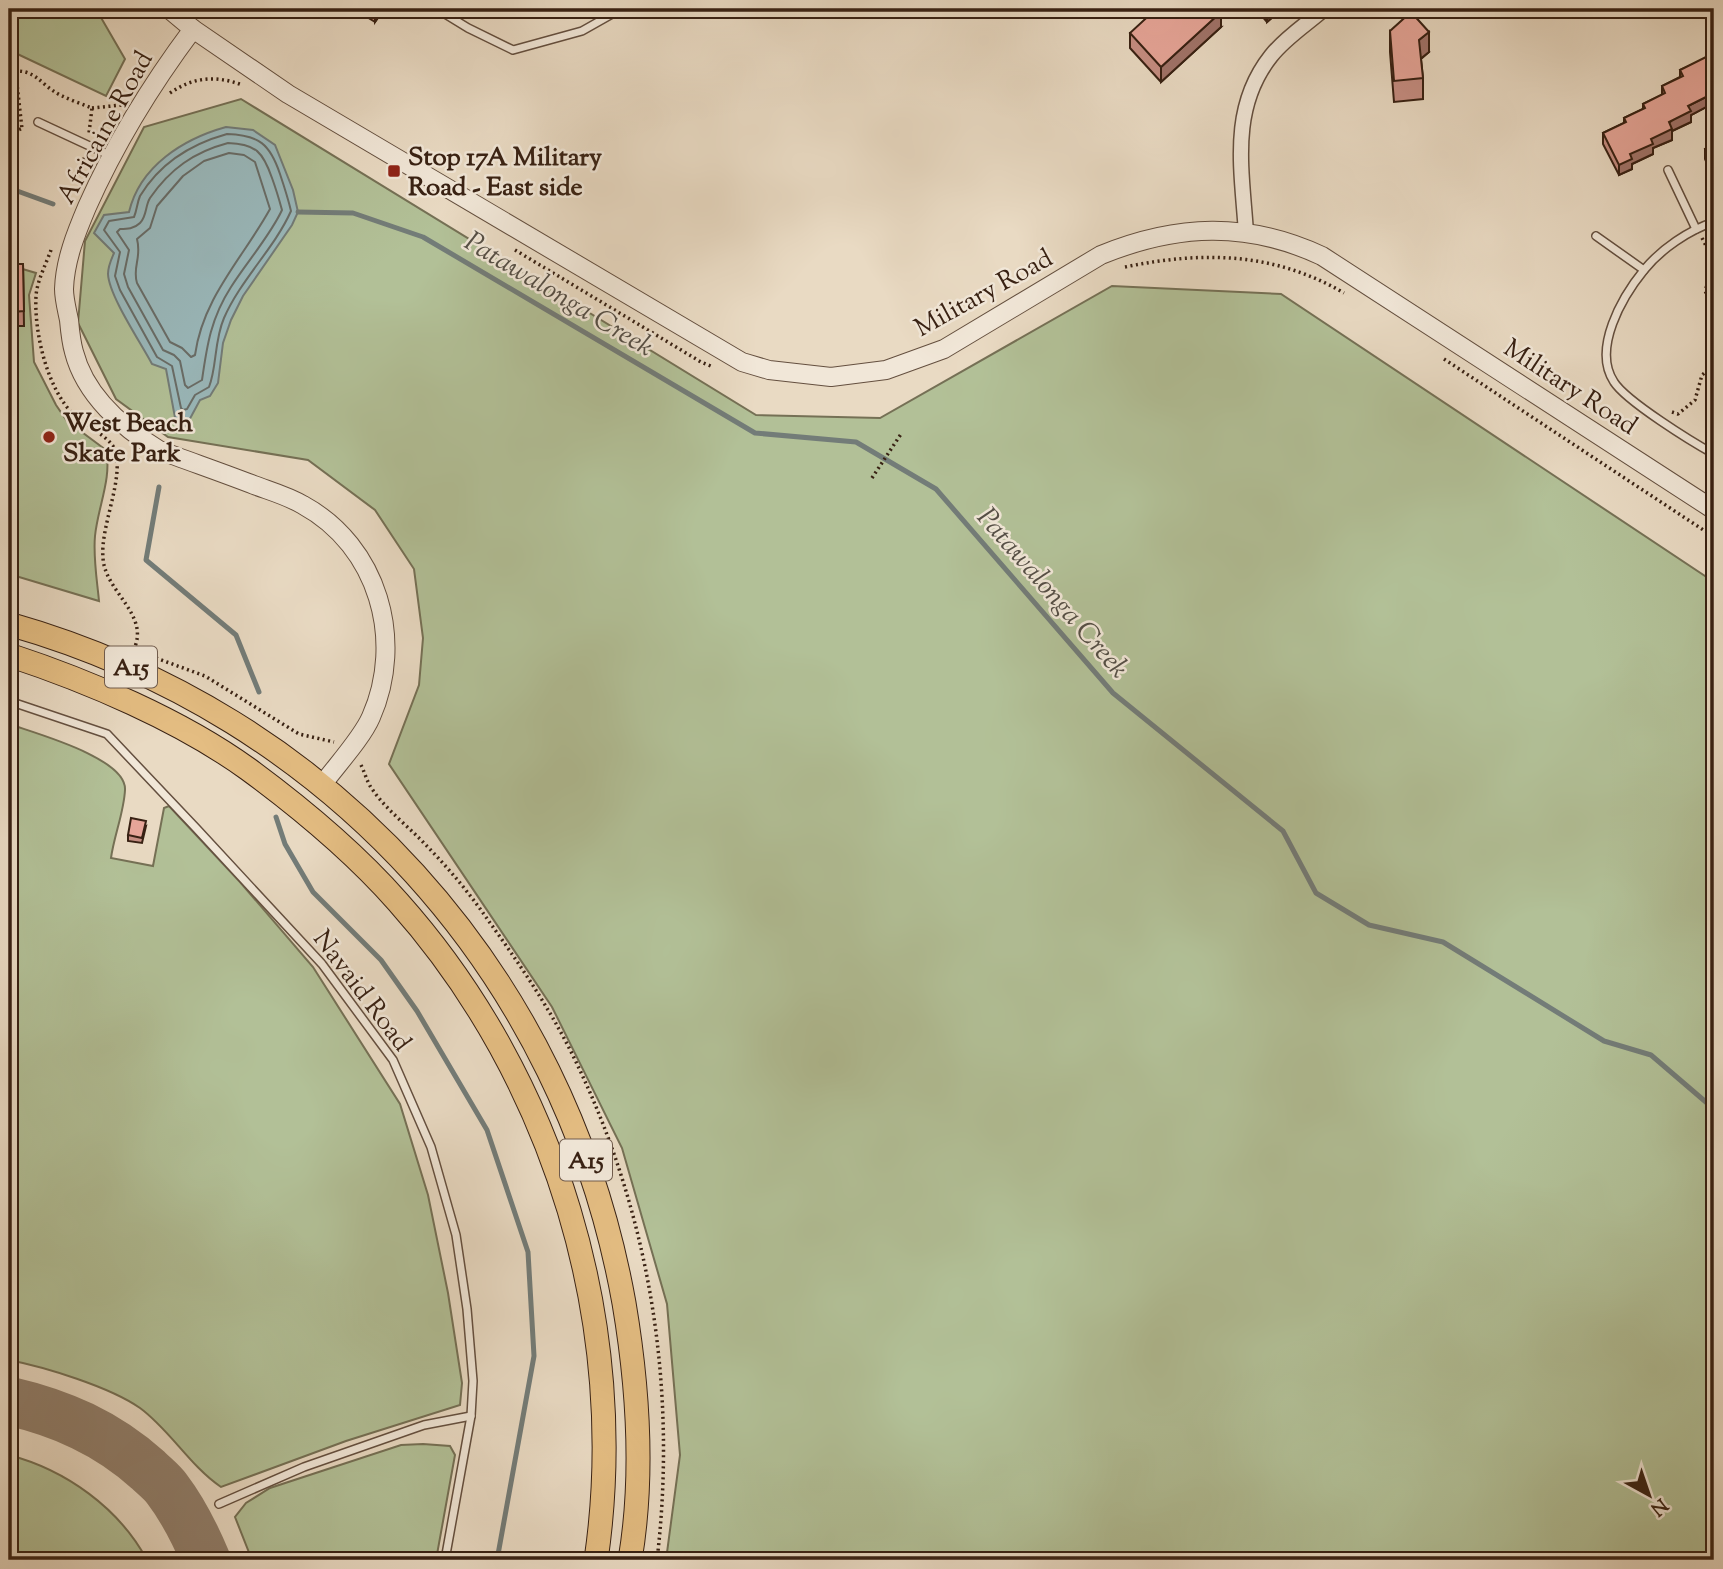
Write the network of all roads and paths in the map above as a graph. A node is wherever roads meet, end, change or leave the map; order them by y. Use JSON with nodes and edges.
{"nodes":[{"id":1,"x":169,"y":9,"type":"edge"},
{"id":2,"x":437,"y":9,"type":"edge"},
{"id":3,"x":621,"y":9,"type":"edge"},
{"id":4,"x":1324,"y":9,"type":"edge"},
{"id":5,"x":193,"y":29,"type":"junction"},
{"id":6,"x":9,"y":73,"type":"edge"},
{"id":7,"x":249,"y":88,"type":"dead end"},
{"id":8,"x":163,"y":99,"type":"dead end"},
{"id":9,"x":125,"y":107,"type":"dead end"},
{"id":10,"x":93,"y":108,"type":"junction"},
{"id":11,"x":37,"y":122,"type":"joint"},
{"id":12,"x":22,"y":128,"type":"junction"},
{"id":13,"x":9,"y":134,"type":"edge"},
{"id":14,"x":87,"y":145,"type":"junction"},
{"id":15,"x":112,"y":156,"type":"junction"},
{"id":16,"x":1668,"y":170,"type":"dead end"},
{"id":17,"x":1714,"y":222,"type":"edge"},
{"id":18,"x":1696,"y":229,"type":"junction"},
{"id":19,"x":1245,"y":233,"type":"junction"},
{"id":20,"x":1596,"y":236,"type":"dead end"},
{"id":21,"x":505,"y":244,"type":"dead end"},
{"id":22,"x":1714,"y":261,"type":"edge"},
{"id":23,"x":1123,"y":267,"type":"dead end"},
{"id":24,"x":1644,"y":270,"type":"junction"},
{"id":25,"x":1714,"y":272,"type":"edge"},
{"id":26,"x":1350,"y":297,"type":"dead end"},
{"id":27,"x":1714,"y":306,"type":"edge"},
{"id":28,"x":1442,"y":357,"type":"dead end"},
{"id":29,"x":1714,"y":365,"type":"edge"},
{"id":30,"x":719,"y":370,"type":"dead end"},
{"id":31,"x":1667,"y":411,"type":"dead end"},
{"id":32,"x":901,"y":434,"type":"dead end"},
{"id":33,"x":1714,"y":454,"type":"edge"},
{"id":34,"x":872,"y":478,"type":"dead end"},
{"id":35,"x":1714,"y":510,"type":"edge"},
{"id":36,"x":1714,"y":537,"type":"edge"},
{"id":37,"x":9,"y":624,"type":"edge"},
{"id":38,"x":9,"y":655,"type":"edge"},
{"id":39,"x":9,"y":701,"type":"edge"},
{"id":40,"x":322,"y":785,"type":"junction"},
{"id":41,"x":398,"y":901,"type":"junction"},
{"id":42,"x":471,"y":1416,"type":"junction"},
{"id":43,"x":219,"y":1504,"type":"dead end"},
{"id":44,"x":445,"y":1560,"type":"edge"},
{"id":45,"x":596,"y":1560,"type":"edge"},
{"id":46,"x":630,"y":1560,"type":"edge"}],
"edges":[{"from":1,"to":5,"type":"street","name":"Military Road"},
{"from":2,"to":3,"type":"lane"},
{"from":4,"to":19,"type":"street"},
{"from":5,"to":15,"type":"street","name":"Africaine Road"},
{"from":5,"to":19,"type":"street","name":"Military Road"},
{"from":6,"to":10,"type":"path"},
{"from":6,"to":12,"type":"path"},
{"from":7,"to":8,"type":"path"},
{"from":9,"to":10,"type":"path"},
{"from":10,"to":14,"type":"path"},
{"from":11,"to":12,"type":"path"},
{"from":11,"to":14,"type":"lane"},
{"from":12,"to":13,"type":"path"},
{"from":14,"to":15,"type":"lane"},
{"from":15,"to":40,"type":"street","name":"Africaine Road"},
{"from":16,"to":18,"type":"lane"},
{"from":17,"to":18,"type":"lane"},
{"from":18,"to":22,"type":"path"},
{"from":18,"to":24,"type":"lane"},
{"from":19,"to":35,"type":"street","name":"Military Road"},
{"from":20,"to":24,"type":"lane"},
{"from":21,"to":30,"type":"path"},
{"from":23,"to":26,"type":"path"},
{"from":24,"to":33,"type":"lane"},
{"from":25,"to":27,"type":"path"},
{"from":28,"to":36,"type":"path"},
{"from":29,"to":31,"type":"path"},
{"from":32,"to":34,"type":"path"},
{"from":37,"to":40,"type":"main road","number":"A15"},
{"from":38,"to":41,"type":"main road","number":"A15"},
{"from":39,"to":42,"type":"lane","name":"Navaid Road"},
{"from":40,"to":41,"type":"main road"},
{"from":40,"to":46,"type":"main road","number":"A15"},
{"from":41,"to":45,"type":"main road","number":"A15"},
{"from":42,"to":43,"type":"lane"},
{"from":42,"to":44,"type":"lane","name":"Navaid Road"}]}
